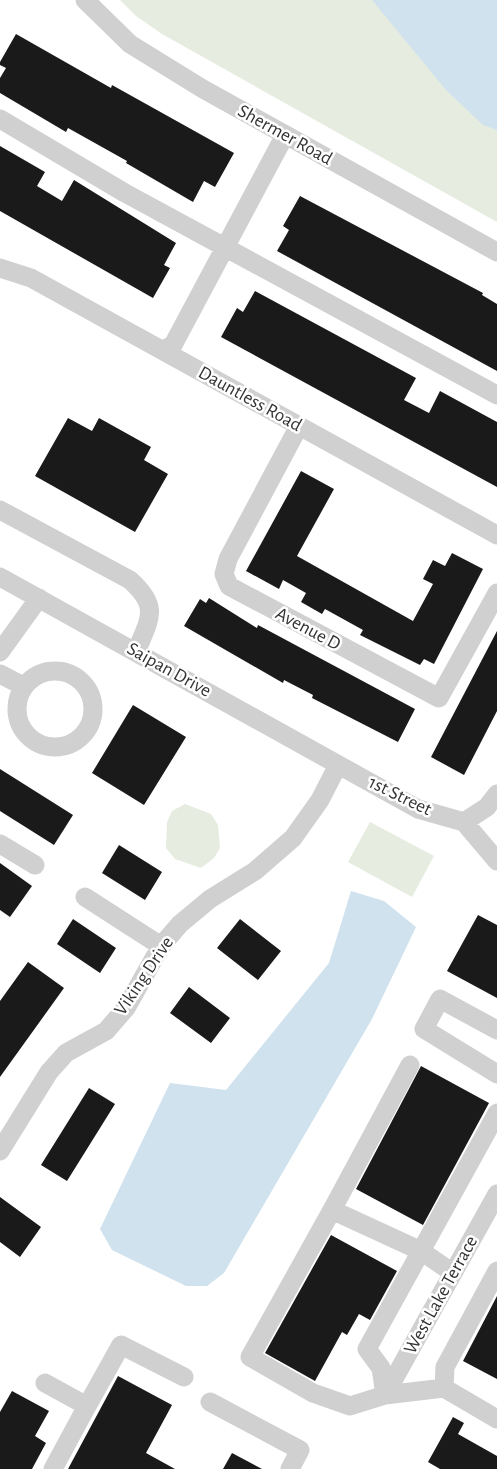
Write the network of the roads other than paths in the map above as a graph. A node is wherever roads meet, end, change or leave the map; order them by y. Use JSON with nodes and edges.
{"nodes":[{"id":1,"x":85,"y":0,"type":"edge"},
{"id":2,"x":0,"y":119,"type":"edge"},
{"id":3,"x":285,"y":135,"type":"junction"},
{"id":4,"x":225,"y":248,"type":"junction"},
{"id":5,"x":497,"y":252,"type":"edge"},
{"id":6,"x":0,"y":268,"type":"edge"},
{"id":7,"x":163,"y":350,"type":"junction"},
{"id":8,"x":497,"y":394,"type":"edge"},
{"id":9,"x":299,"y":426,"type":"junction"},
{"id":10,"x":0,"y":510,"type":"edge"},
{"id":11,"x":497,"y":535,"type":"edge"},
{"id":12,"x":0,"y":577,"type":"edge"},
{"id":13,"x":497,"y":593,"type":"edge"},
{"id":14,"x":39,"y":598,"type":"junction"},
{"id":15,"x":0,"y":652,"type":"edge"},
{"id":16,"x":136,"y":652,"type":"junction"},
{"id":17,"x":0,"y":674,"type":"edge"},
{"id":18,"x":23,"y":686,"type":"junction"},
{"id":19,"x":338,"y":765,"type":"junction"},
{"id":20,"x":497,"y":794,"type":"edge"},
{"id":21,"x":464,"y":822,"type":"junction"},
{"id":22,"x":0,"y":844,"type":"edge"},
{"id":23,"x":497,"y":861,"type":"edge"},
{"id":24,"x":34,"y":865,"type":"dead end"},
{"id":25,"x":86,"y":897,"type":"dead end"},
{"id":26,"x":161,"y":946,"type":"junction"},
{"id":27,"x":497,"y":1030,"type":"edge"},
{"id":28,"x":410,"y":1065,"type":"dead end"},
{"id":29,"x":497,"y":1074,"type":"edge"},
{"id":30,"x":497,"y":1113,"type":"edge"},
{"id":31,"x":0,"y":1151,"type":"edge"},
{"id":32,"x":497,"y":1194,"type":"edge"},
{"id":33,"x":332,"y":1210,"type":"junction"},
{"id":34,"x":490,"y":1225,"type":"edge"},
{"id":35,"x":421,"y":1251,"type":"junction"},
{"id":36,"x":497,"y":1271,"type":"edge"},
{"id":37,"x":453,"y":1273,"type":"junction"},
{"id":38,"x":184,"y":1377,"type":"dead end"},
{"id":39,"x":45,"y":1383,"type":"dead end"},
{"id":40,"x":444,"y":1388,"type":"junction"},
{"id":41,"x":385,"y":1395,"type":"junction"},
{"id":42,"x":210,"y":1402,"type":"dead end"},
{"id":43,"x":87,"y":1406,"type":"junction"},
{"id":44,"x":497,"y":1419,"type":"edge"},
{"id":45,"x":53,"y":1469,"type":"edge"},
{"id":46,"x":290,"y":1469,"type":"edge"}],
"edges":[{"from":1,"to":3,"type":"street","name":"Shermer Road"},
{"from":2,"to":4,"type":"street"},
{"from":3,"to":4,"type":"street"},
{"from":3,"to":5,"type":"street","name":"Shermer Road"},
{"from":4,"to":7,"type":"street"},
{"from":4,"to":8,"type":"street"},
{"from":6,"to":7,"type":"street","name":"Dauntless Road"},
{"from":7,"to":9,"type":"street","name":"Dauntless Road"},
{"from":9,"to":11,"type":"street","name":"Dauntless Road"},
{"from":9,"to":13,"type":"street","name":"Avenue D"},
{"from":10,"to":16,"type":"street"},
{"from":12,"to":14,"type":"street","name":"Saipan Drive"},
{"from":14,"to":15,"type":"street"},
{"from":14,"to":16,"type":"street","name":"Saipan Drive"},
{"from":16,"to":19,"type":"street","name":"Saipan Drive"},
{"from":17,"to":18,"type":"street"},
{"from":18,"to":18,"type":"street"},
{"from":19,"to":21,"type":"street","name":"1st Street"},
{"from":19,"to":26,"type":"street","name":"Viking Drive"},
{"from":20,"to":21,"type":"street"},
{"from":21,"to":23,"type":"street"},
{"from":22,"to":24,"type":"street"},
{"from":25,"to":26,"type":"street"},
{"from":26,"to":31,"type":"street","name":"Viking Drive"},
{"from":27,"to":29,"type":"street"},
{"from":28,"to":33,"type":"street"},
{"from":30,"to":35,"type":"street"},
{"from":32,"to":34,"type":"street","name":"West Lake Terrace"},
{"from":33,"to":35,"type":"street"},
{"from":33,"to":41,"type":"street"},
{"from":34,"to":37,"type":"street","name":"West Lake Terrace"},
{"from":35,"to":37,"type":"street"},
{"from":35,"to":41,"type":"street"},
{"from":36,"to":40,"type":"street"},
{"from":37,"to":41,"type":"street","name":"West Lake Terrace"},
{"from":38,"to":43,"type":"street"},
{"from":39,"to":43,"type":"street"},
{"from":40,"to":41,"type":"street"},
{"from":40,"to":44,"type":"street"},
{"from":42,"to":46,"type":"street"},
{"from":43,"to":45,"type":"street"}]}
